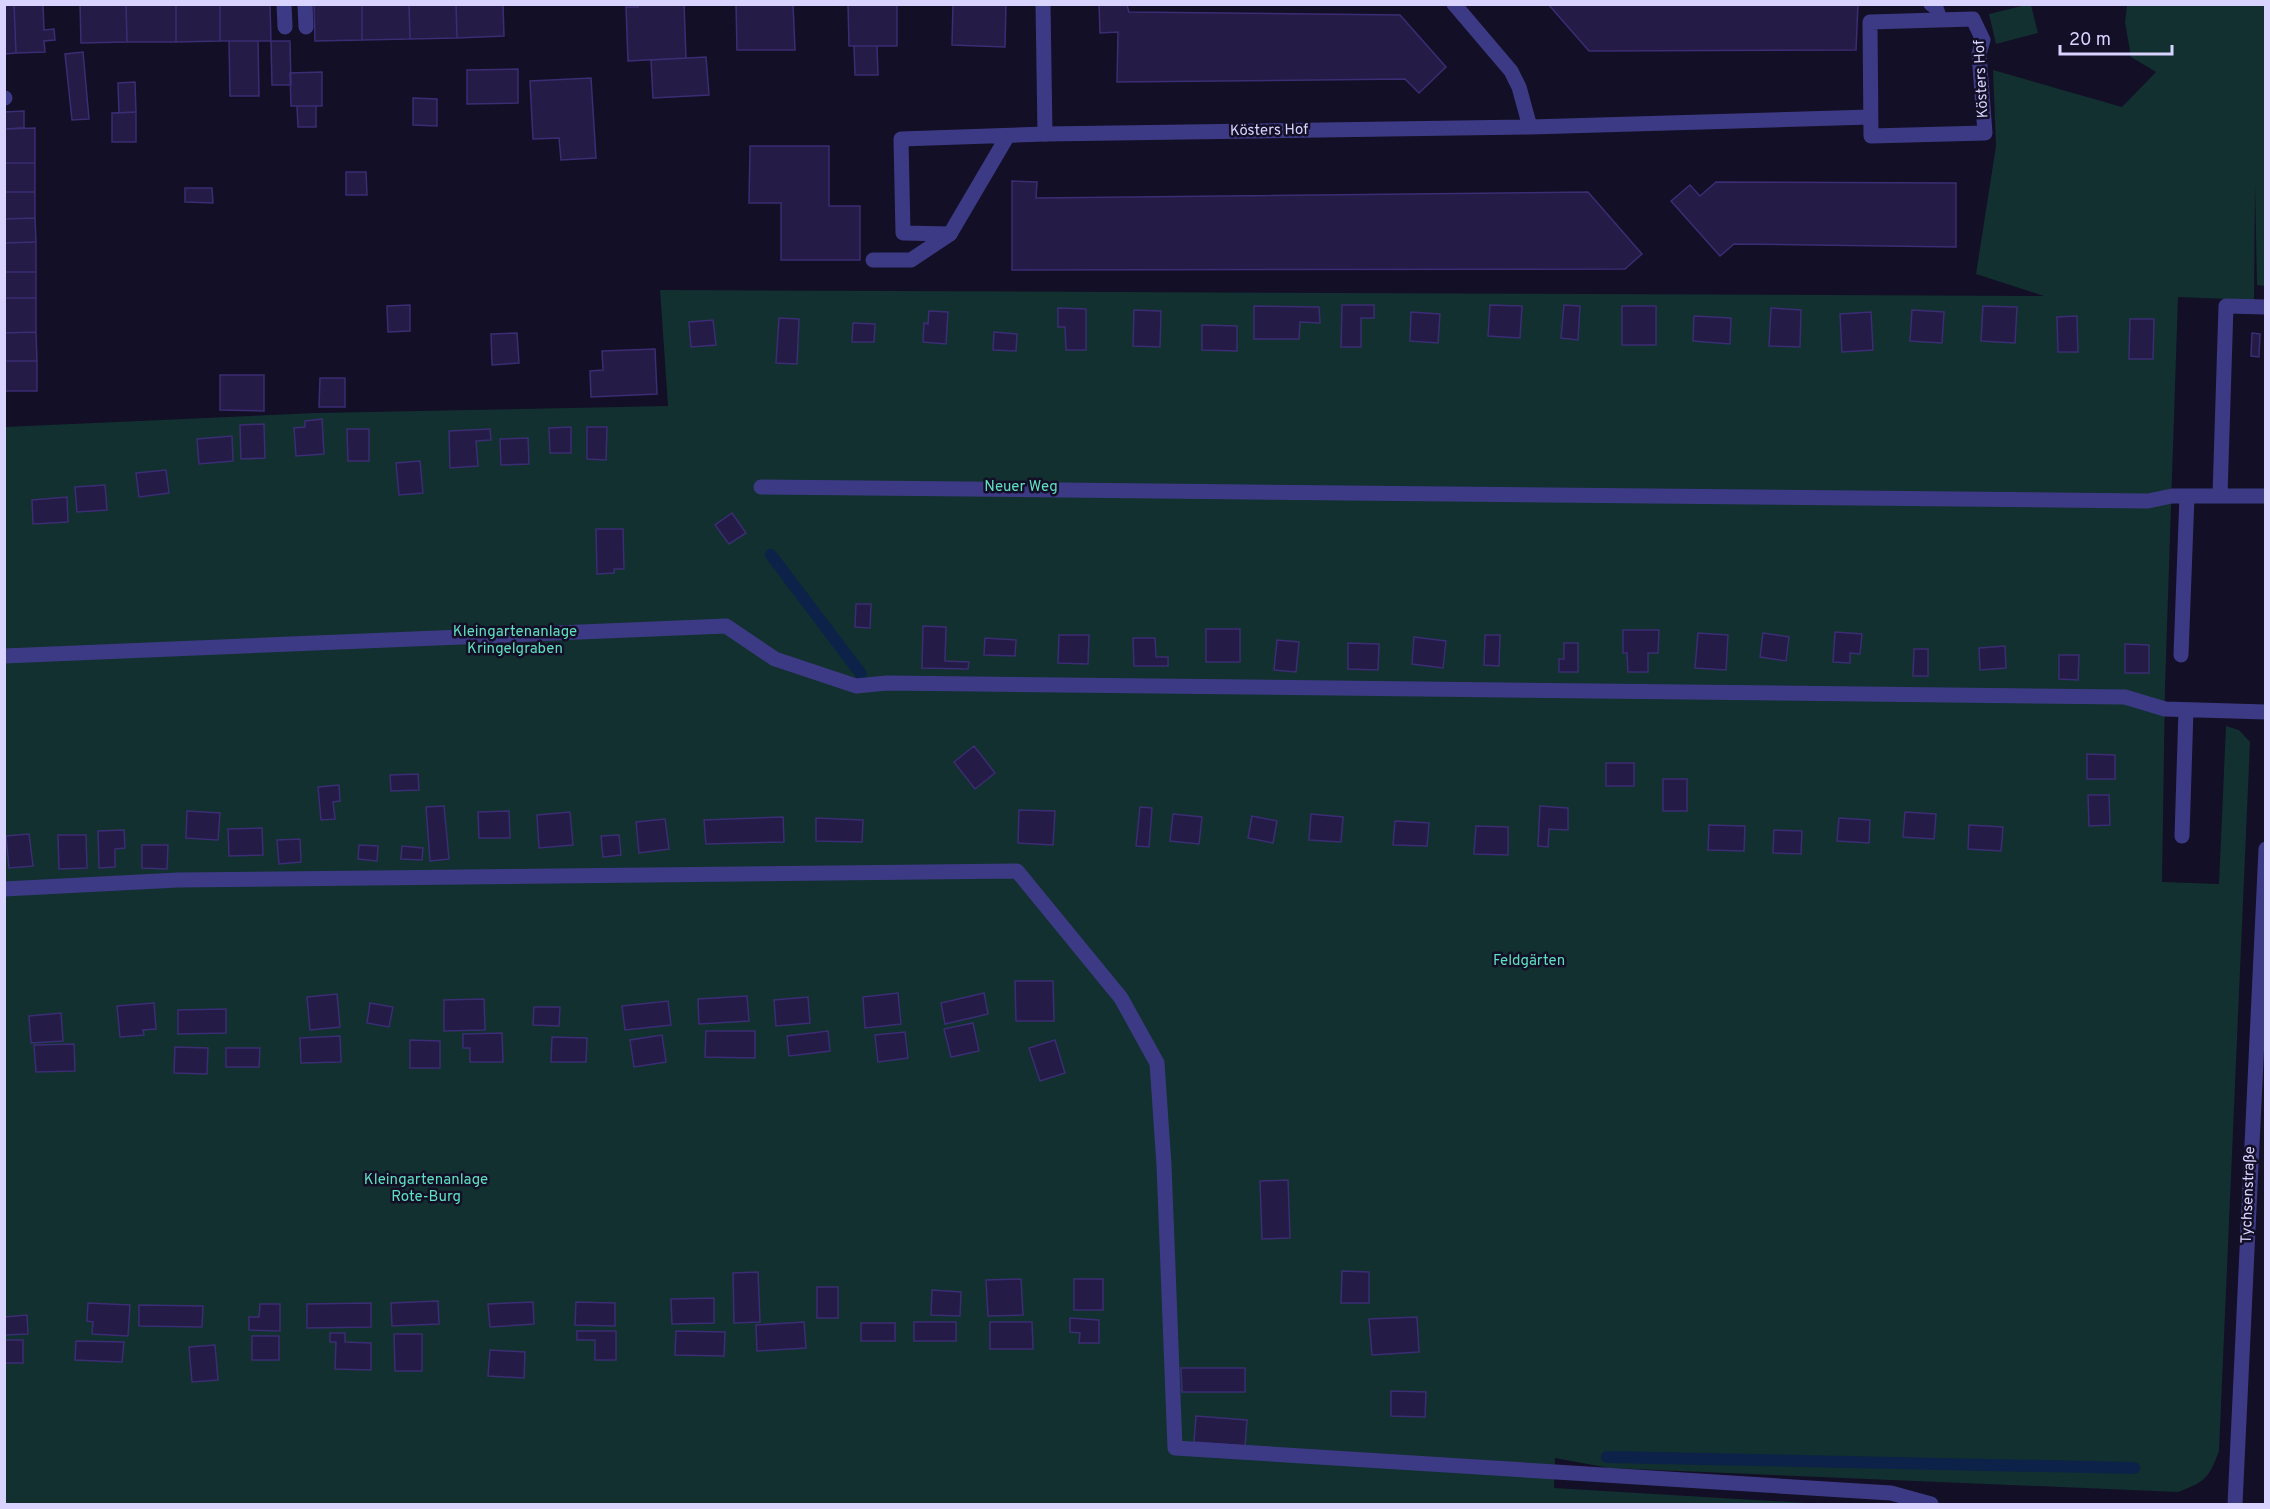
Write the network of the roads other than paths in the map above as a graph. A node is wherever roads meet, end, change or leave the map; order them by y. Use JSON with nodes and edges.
{"nodes":[{"id":1,"x":284,"y":4,"type":"edge"},
{"id":2,"x":305,"y":4,"type":"edge"},
{"id":3,"x":1043,"y":4,"type":"edge"},
{"id":4,"x":1454,"y":4,"type":"edge"},
{"id":5,"x":1931,"y":4,"type":"edge"},
{"id":6,"x":1940,"y":19,"type":"junction"},
{"id":7,"x":285,"y":27,"type":"dead end"},
{"id":8,"x":306,"y":27,"type":"dead end"},
{"id":9,"x":1870,"y":117,"type":"junction"},
{"id":10,"x":1530,"y":127,"type":"junction"},
{"id":11,"x":1046,"y":134,"type":"junction"},
{"id":12,"x":1007,"y":137,"type":"junction"},
{"id":13,"x":950,"y":234,"type":"junction"},
{"id":14,"x":873,"y":260,"type":"dead end"},
{"id":15,"x":2265,"y":307,"type":"edge"},
{"id":16,"x":761,"y":487,"type":"dead end"},
{"id":17,"x":2220,"y":495,"type":"junction"},
{"id":18,"x":2187,"y":496,"type":"junction"},
{"id":19,"x":2265,"y":496,"type":"edge"},
{"id":20,"x":2181,"y":655,"type":"dead end"},
{"id":21,"x":4,"y":656,"type":"edge"},
{"id":22,"x":2186,"y":710,"type":"junction"},
{"id":23,"x":2265,"y":712,"type":"edge"},
{"id":24,"x":2182,"y":836,"type":"dead end"},
{"id":25,"x":2265,"y":849,"type":"edge"},
{"id":26,"x":4,"y":889,"type":"edge"},
{"id":27,"x":1931,"y":1504,"type":"edge"},
{"id":28,"x":2235,"y":1504,"type":"edge"}],
"edges":[{"from":1,"to":7,"type":"street"},
{"from":2,"to":8,"type":"street"},
{"from":3,"to":11,"type":"street"},
{"from":4,"to":10,"type":"street"},
{"from":5,"to":6,"type":"street"},
{"from":6,"to":9,"type":"street","name":"Kösters Hof"},
{"from":6,"to":9,"type":"street","name":"Kösters Hof"},
{"from":9,"to":10,"type":"street","name":"Kösters Hof"},
{"from":10,"to":11,"type":"street","name":"Kösters Hof"},
{"from":11,"to":12,"type":"street","name":"Kösters Hof"},
{"from":12,"to":13,"type":"street"},
{"from":12,"to":13,"type":"street","name":"Kösters Hof"},
{"from":13,"to":14,"type":"street"},
{"from":15,"to":17,"type":"street"},
{"from":16,"to":18,"type":"street"},
{"from":17,"to":18,"type":"street"},
{"from":17,"to":19,"type":"street"},
{"from":18,"to":20,"type":"street"},
{"from":21,"to":22,"type":"street"},
{"from":22,"to":23,"type":"street"},
{"from":22,"to":24,"type":"street"},
{"from":25,"to":28,"type":"street","name":"Tychsenstraße"},
{"from":26,"to":27,"type":"street"}]}
